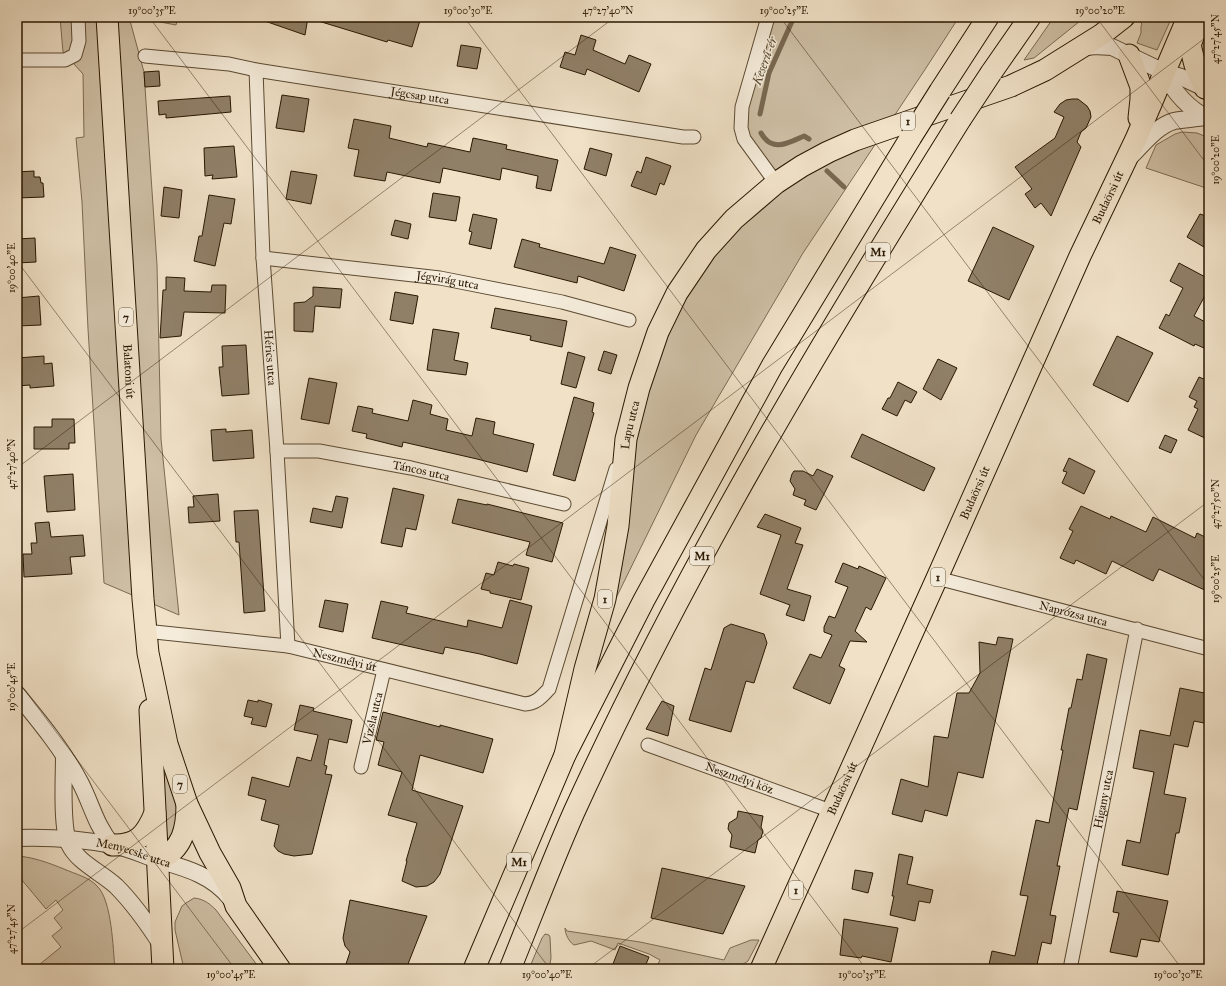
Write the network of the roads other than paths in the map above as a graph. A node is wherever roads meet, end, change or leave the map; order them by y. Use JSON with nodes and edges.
{"nodes":[{"id":1,"x":78,"y":17,"type":"edge"},
{"id":2,"x":107,"y":17,"type":"edge"},
{"id":3,"x":768,"y":17,"type":"edge"},
{"id":4,"x":988,"y":17,"type":"edge"},
{"id":5,"x":1030,"y":17,"type":"edge"},
{"id":6,"x":1124,"y":17,"type":"edge"},
{"id":7,"x":1188,"y":17,"type":"edge"},
{"id":8,"x":1200,"y":17,"type":"edge"},
{"id":9,"x":1081,"y":48,"type":"junction"},
{"id":10,"x":1129,"y":55,"type":"junction"},
{"id":11,"x":145,"y":56,"type":"dead end"},
{"id":12,"x":17,"y":60,"type":"edge"},
{"id":13,"x":256,"y":70,"type":"junction"},
{"id":14,"x":1164,"y":72,"type":"junction"},
{"id":15,"x":1207,"y":89,"type":"edge"},
{"id":16,"x":1207,"y":118,"type":"edge"},
{"id":17,"x":694,"y":138,"type":"dead end"},
{"id":18,"x":1136,"y":139,"type":"junction"},
{"id":19,"x":1125,"y":161,"type":"junction"},
{"id":20,"x":776,"y":183,"type":"junction"},
{"id":21,"x":263,"y":258,"type":"junction"},
{"id":22,"x":629,"y":320,"type":"dead end"},
{"id":23,"x":626,"y":439,"type":"junction"},
{"id":24,"x":277,"y":451,"type":"junction"},
{"id":25,"x":564,"y":504,"type":"dead end"},
{"id":26,"x":937,"y":578,"type":"junction"},
{"id":27,"x":1137,"y":629,"type":"junction"},
{"id":28,"x":145,"y":631,"type":"junction"},
{"id":29,"x":288,"y":646,"type":"junction"},
{"id":30,"x":1209,"y":649,"type":"edge"},
{"id":31,"x":148,"y":653,"type":"junction"},
{"id":32,"x":384,"y":670,"type":"junction"},
{"id":33,"x":17,"y":694,"type":"edge"},
{"id":34,"x":540,"y":699,"type":"joint"},
{"id":35,"x":648,"y":745,"type":"dead end"},
{"id":36,"x":565,"y":755,"type":"junction"},
{"id":37,"x":64,"y":756,"type":"junction"},
{"id":38,"x":361,"y":767,"type":"dead end"},
{"id":39,"x":187,"y":804,"type":"junction"},
{"id":40,"x":831,"y":811,"type":"junction"},
{"id":41,"x":155,"y":813,"type":"junction"},
{"id":42,"x":18,"y":838,"type":"edge"},
{"id":43,"x":67,"y":839,"type":"junction"},
{"id":44,"x":112,"y":845,"type":"junction"},
{"id":45,"x":78,"y":857,"type":"junction"},
{"id":46,"x":158,"y":860,"type":"junction"},
{"id":47,"x":236,"y":906,"type":"junction"},
{"id":48,"x":162,"y":947,"type":"junction"},
{"id":49,"x":164,"y":969,"type":"edge"},
{"id":50,"x":280,"y":969,"type":"edge"},
{"id":51,"x":474,"y":969,"type":"edge"},
{"id":52,"x":510,"y":969,"type":"edge"},
{"id":53,"x":761,"y":969,"type":"edge"},
{"id":54,"x":1070,"y":969,"type":"edge"}],
"edges":[{"from":1,"to":12,"type":"street"},
{"from":2,"to":28,"type":"main road","name":"Balatoni út","number":"7"},
{"from":3,"to":20,"type":"street"},
{"from":4,"to":36,"type":"main road","number":"M1","bridge":true},
{"from":5,"to":52,"type":"main road","number":"M1","bridge":true},
{"from":6,"to":9,"type":"main road","number":"1"},
{"from":7,"to":14,"type":"main road","name":"Budaörsi út","number":"1"},
{"from":8,"to":15,"type":"main road"},
{"from":9,"to":10,"type":"street"},
{"from":9,"to":20,"type":"main road","number":"1"},
{"from":10,"to":14,"type":"street"},
{"from":10,"to":18,"type":"main road"},
{"from":11,"to":13,"type":"street","name":"Jégcsap utca"},
{"from":13,"to":17,"type":"street","name":"Jégcsap utca"},
{"from":13,"to":21,"type":"street","name":"Hérics utca"},
{"from":14,"to":15,"type":"street"},
{"from":14,"to":16,"type":"street"},
{"from":14,"to":18,"type":"main road","name":"Budaörsi út","number":"1"},
{"from":16,"to":19,"type":"street"},
{"from":18,"to":19,"type":"main road","name":"Budaörsi út","number":"1"},
{"from":19,"to":26,"type":"main road","name":"Budaörsi út","number":"1"},
{"from":20,"to":23,"type":"main road","name":"Lapu utca","number":"1"},
{"from":21,"to":22,"type":"street","name":"Jégvirág utca"},
{"from":21,"to":24,"type":"street","name":"Hérics utca"},
{"from":23,"to":34,"type":"street","name":"Lapu utca"},
{"from":23,"to":36,"type":"main road","number":"1"},
{"from":24,"to":25,"type":"street","name":"Táncos utca"},
{"from":24,"to":29,"type":"street","name":"Hérics utca"},
{"from":26,"to":27,"type":"street","name":"Naprózsa utca"},
{"from":26,"to":40,"type":"main road","name":"Budaörsi út","number":"1"},
{"from":27,"to":30,"type":"street","name":"Naprózsa utca"},
{"from":27,"to":54,"type":"street","name":"Higany utca"},
{"from":28,"to":29,"type":"street","name":"Neszmélyi út"},
{"from":28,"to":31,"type":"main road","name":"Balatoni út","number":"7"},
{"from":29,"to":32,"type":"street","name":"Neszmélyi út"},
{"from":31,"to":39,"type":"main road","number":"7"},
{"from":31,"to":41,"type":"main road","number":"7"},
{"from":32,"to":34,"type":"street","name":"Neszmélyi út"},
{"from":32,"to":38,"type":"street","name":"Vizsla utca"},
{"from":33,"to":37,"type":"street"},
{"from":35,"to":40,"type":"street","name":"Neszmélyi köz"},
{"from":36,"to":51,"type":"main road","number":"M1"},
{"from":37,"to":43,"type":"street"},
{"from":37,"to":44,"type":"street"},
{"from":39,"to":46,"type":"main road"},
{"from":39,"to":47,"type":"main road","number":"7"},
{"from":40,"to":53,"type":"main road","name":"Budaörsi út","number":"1"},
{"from":41,"to":44,"type":"main road"},
{"from":41,"to":46,"type":"main road","number":"7"},
{"from":42,"to":43,"type":"street","name":"Menyecske utca"},
{"from":42,"to":45,"type":"street"},
{"from":43,"to":44,"type":"street","name":"Menyecske utca"},
{"from":43,"to":45,"type":"street"},
{"from":44,"to":46,"type":"street","name":"Menyecske utca"},
{"from":45,"to":48,"type":"street","name":"Menyecske utca"},
{"from":46,"to":47,"type":"street","name":"Menyecske utca"},
{"from":46,"to":48,"type":"main road","number":"7"},
{"from":47,"to":50,"type":"main road","number":"7"},
{"from":48,"to":49,"type":"main road","number":"7"}]}
